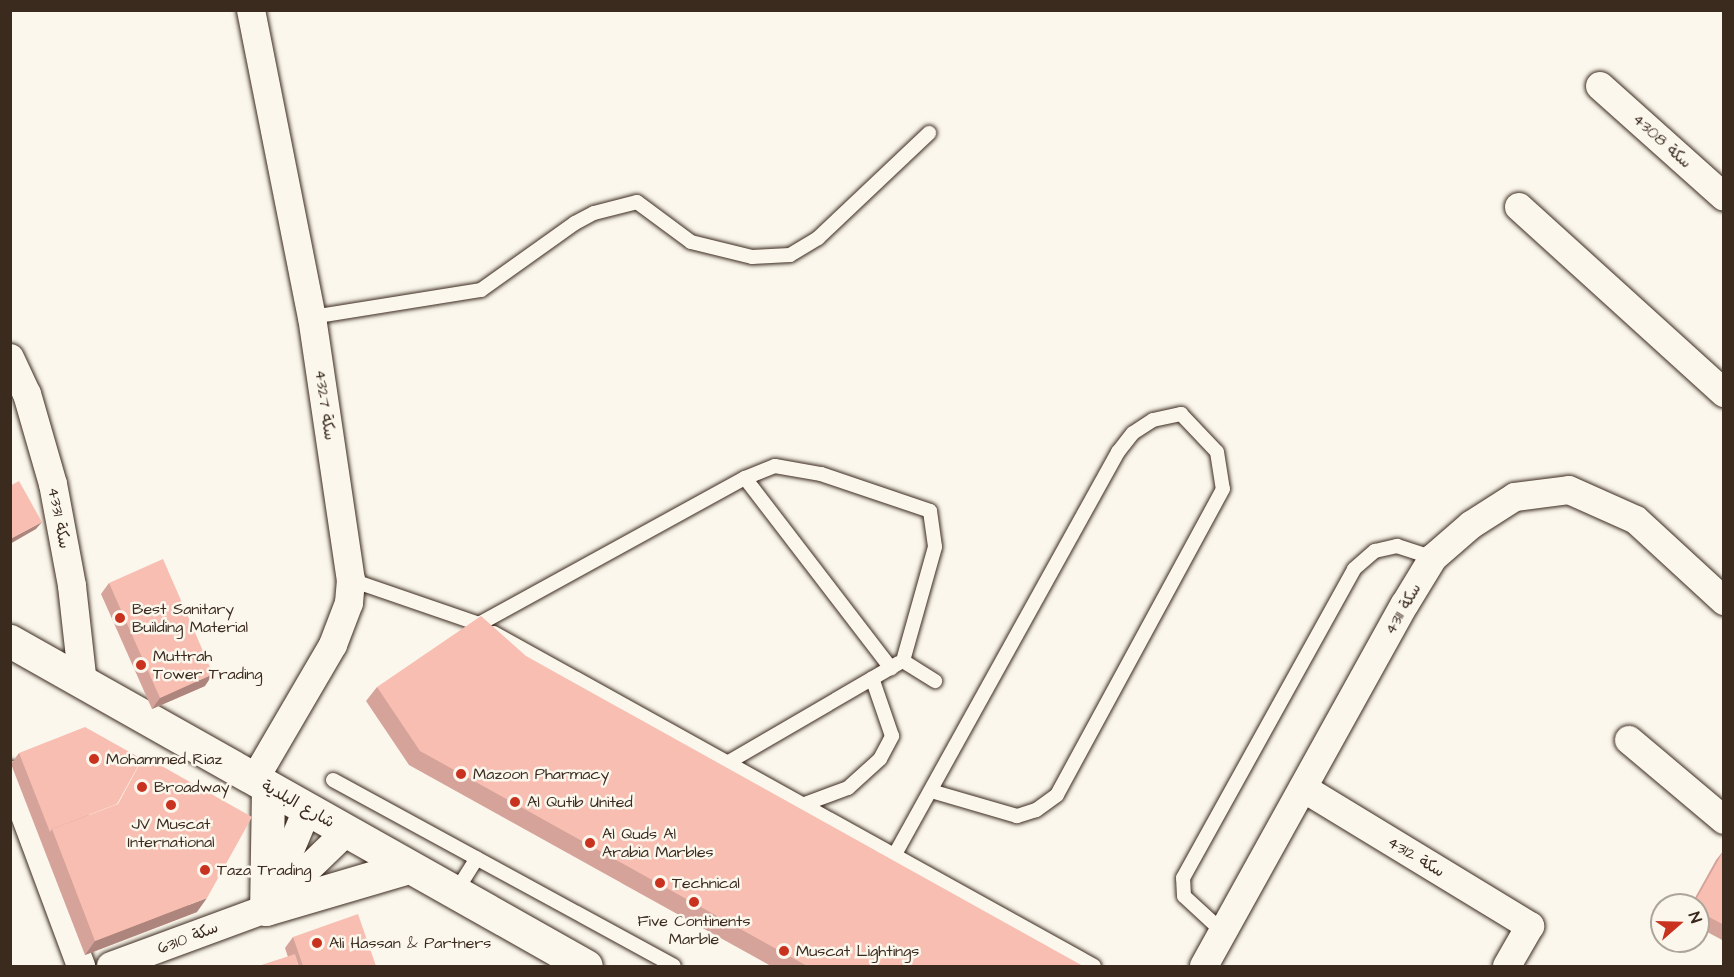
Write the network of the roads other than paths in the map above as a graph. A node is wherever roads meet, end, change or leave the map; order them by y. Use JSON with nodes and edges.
{"nodes":[{"id":1,"x":251,"y":10,"type":"edge"},
{"id":2,"x":1600,"y":86,"type":"dead end"},
{"id":3,"x":928,"y":133,"type":"dead end"},
{"id":4,"x":1724,"y":197,"type":"edge"},
{"id":5,"x":1519,"y":207,"type":"dead end"},
{"id":6,"x":312,"y":316,"type":"junction"},
{"id":7,"x":10,"y":358,"type":"edge"},
{"id":8,"x":1724,"y":393,"type":"edge"},
{"id":9,"x":745,"y":478,"type":"junction"},
{"id":10,"x":1433,"y":558,"type":"junction"},
{"id":11,"x":351,"y":580,"type":"junction"},
{"id":12,"x":1724,"y":601,"type":"edge"},
{"id":13,"x":479,"y":624,"type":"junction"},
{"id":14,"x":10,"y":641,"type":"edge"},
{"id":15,"x":897,"y":664,"type":"junction"},
{"id":16,"x":872,"y":678,"type":"junction"},
{"id":17,"x":935,"y":681,"type":"dead end"},
{"id":18,"x":83,"y":684,"type":"junction"},
{"id":19,"x":1629,"y":740,"type":"dead end"},
{"id":20,"x":728,"y":763,"type":"junction"},
{"id":21,"x":10,"y":775,"type":"edge"},
{"id":22,"x":333,"y":780,"type":"dead end"},
{"id":23,"x":261,"y":784,"type":"junction"},
{"id":24,"x":1303,"y":788,"type":"junction"},
{"id":25,"x":931,"y":791,"type":"junction"},
{"id":26,"x":802,"y":805,"type":"junction"},
{"id":27,"x":307,"y":810,"type":"junction"},
{"id":28,"x":1724,"y":820,"type":"edge"},
{"id":29,"x":346,"y":832,"type":"junction"},
{"id":30,"x":894,"y":856,"type":"junction"},
{"id":31,"x":477,"y":858,"type":"junction"},
{"id":32,"x":409,"y":867,"type":"junction"},
{"id":33,"x":455,"y":893,"type":"junction"},
{"id":34,"x":266,"y":909,"type":"junction"},
{"id":35,"x":1223,"y":932,"type":"junction"},
{"id":36,"x":81,"y":966,"type":"edge"},
{"id":37,"x":111,"y":966,"type":"edge"},
{"id":38,"x":586,"y":966,"type":"edge"},
{"id":39,"x":674,"y":966,"type":"edge"},
{"id":40,"x":1094,"y":966,"type":"edge"},
{"id":41,"x":1204,"y":966,"type":"edge"},
{"id":42,"x":1507,"y":966,"type":"edge"}],
"edges":[{"from":1,"to":6,"type":"street","name":"سكة 4327"},
{"from":2,"to":4,"type":"street","name":"سكة 4308"},
{"from":3,"to":6,"type":"lane"},
{"from":5,"to":8,"type":"street"},
{"from":6,"to":11,"type":"street","name":"سكة 4327"},
{"from":7,"to":18,"type":"street","name":"سكة 4331"},
{"from":9,"to":13,"type":"lane"},
{"from":9,"to":15,"type":"lane"},
{"from":9,"to":15,"type":"lane"},
{"from":10,"to":12,"type":"street","name":"سكة 4311"},
{"from":10,"to":24,"type":"street","name":"سكة 4311"},
{"from":10,"to":35,"type":"lane"},
{"from":11,"to":13,"type":"lane"},
{"from":11,"to":23,"type":"street","name":"سكة 4327"},
{"from":13,"to":20,"type":"lane"},
{"from":14,"to":18,"type":"street","name":"شارع البلدية"},
{"from":15,"to":16,"type":"lane"},
{"from":15,"to":17,"type":"lane"},
{"from":16,"to":20,"type":"lane"},
{"from":16,"to":26,"type":"lane"},
{"from":18,"to":23,"type":"street","name":"شارع البلدية"},
{"from":19,"to":28,"type":"street"},
{"from":20,"to":26,"type":"lane"},
{"from":21,"to":36,"type":"street"},
{"from":22,"to":31,"type":"lane"},
{"from":23,"to":27,"type":"street","name":"شارع البلدية"},
{"from":23,"to":34,"type":"street"},
{"from":24,"to":35,"type":"street","name":"سكة 4311"},
{"from":24,"to":42,"type":"street","name":"سكة 4312"},
{"from":25,"to":25,"type":"lane"},
{"from":25,"to":30,"type":"lane"},
{"from":26,"to":30,"type":"lane"},
{"from":27,"to":29,"type":"street","name":"شارع البلدية"},
{"from":27,"to":34,"type":"street"},
{"from":29,"to":32,"type":"street","name":"شارع البلدية"},
{"from":29,"to":34,"type":"street"},
{"from":30,"to":40,"type":"lane"},
{"from":31,"to":33,"type":"lane"},
{"from":31,"to":39,"type":"lane"},
{"from":32,"to":33,"type":"street","name":"شارع البلدية"},
{"from":32,"to":34,"type":"street"},
{"from":33,"to":38,"type":"street","name":"شارع البلدية"},
{"from":34,"to":37,"type":"street","name":"سكة 6310"},
{"from":35,"to":41,"type":"street","name":"سكة 4311"}]}
